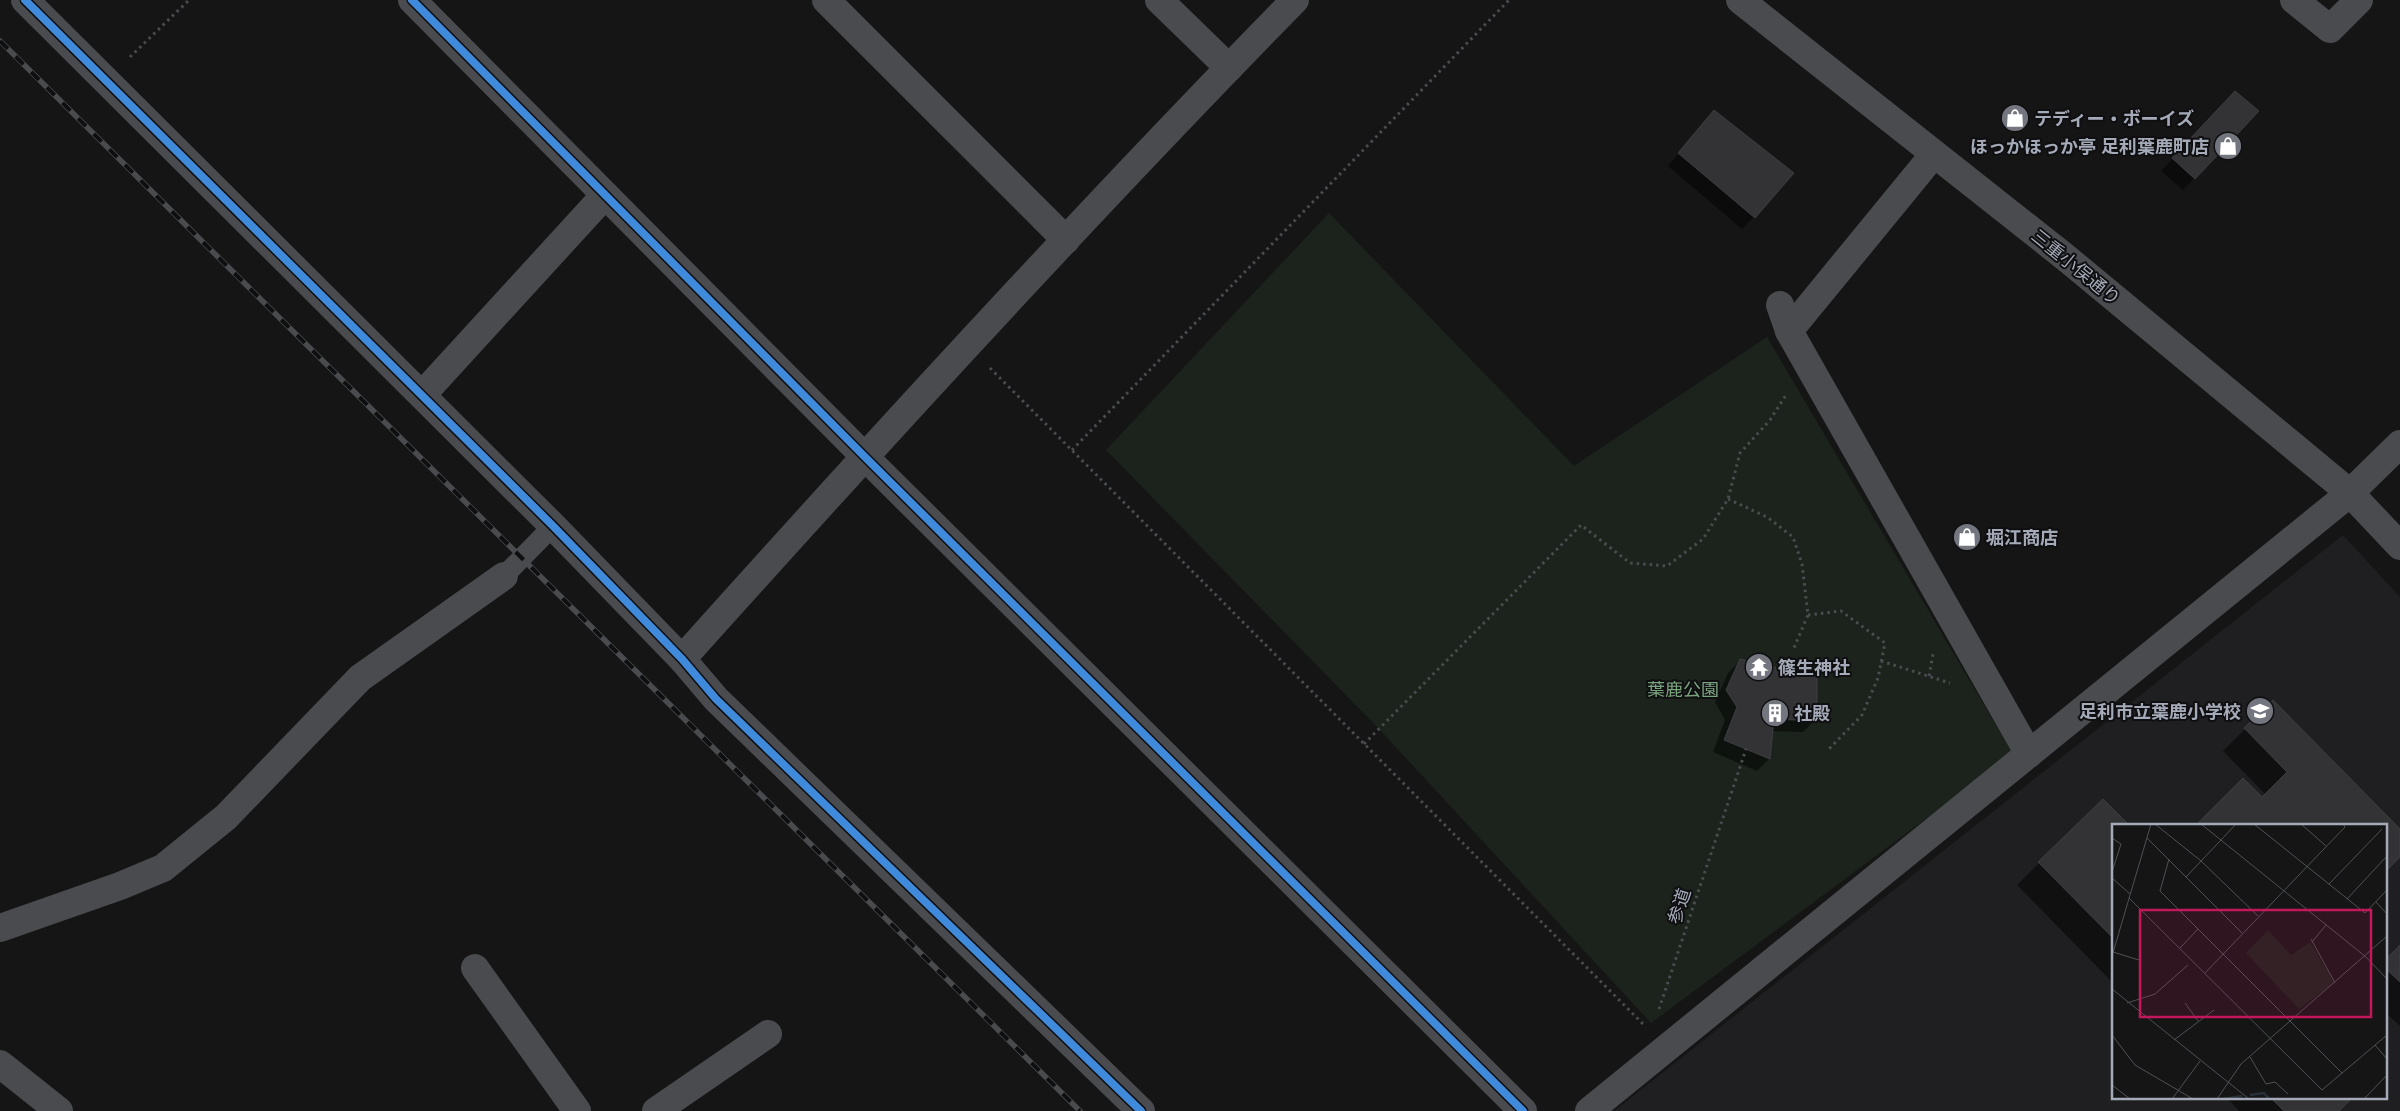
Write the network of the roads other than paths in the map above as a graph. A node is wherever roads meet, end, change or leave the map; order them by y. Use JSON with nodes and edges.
{"nodes":[{"id":1,"x":25,"y":0,"type":"edge"},
{"id":2,"x":412,"y":0,"type":"edge"},
{"id":3,"x":826,"y":0,"type":"edge"},
{"id":4,"x":1159,"y":0,"type":"edge"},
{"id":5,"x":1295,"y":0,"type":"edge"},
{"id":6,"x":1740,"y":0,"type":"edge"},
{"id":7,"x":2294,"y":0,"type":"edge"},
{"id":8,"x":2359,"y":0,"type":"edge"},
{"id":9,"x":1229,"y":68,"type":"junction"},
{"id":10,"x":1934,"y":154,"type":"junction"},
{"id":11,"x":606,"y":196,"type":"junction"},
{"id":12,"x":1066,"y":240,"type":"junction"},
{"id":13,"x":1780,"y":305,"type":"dead end"},
{"id":14,"x":1789,"y":331,"type":"junction"},
{"id":15,"x":422,"y":395,"type":"junction"},
{"id":16,"x":2400,"y":444,"type":"edge"},
{"id":17,"x":864,"y":456,"type":"junction"},
{"id":18,"x":2350,"y":492,"type":"junction"},
{"id":19,"x":553,"y":526,"type":"junction"},
{"id":20,"x":2400,"y":546,"type":"edge"},
{"id":21,"x":504,"y":576,"type":"joint"},
{"id":22,"x":682,"y":659,"type":"junction"},
{"id":23,"x":2029,"y":754,"type":"junction"},
{"id":24,"x":0,"y":928,"type":"edge"},
{"id":25,"x":475,"y":968,"type":"dead end"},
{"id":26,"x":768,"y":1034,"type":"dead end"},
{"id":27,"x":0,"y":1064,"type":"edge"},
{"id":28,"x":59,"y":1111,"type":"edge"},
{"id":29,"x":577,"y":1111,"type":"edge"},
{"id":30,"x":656,"y":1111,"type":"edge"},
{"id":31,"x":1142,"y":1111,"type":"edge"},
{"id":32,"x":1523,"y":1111,"type":"edge"},
{"id":33,"x":1589,"y":1111,"type":"edge"}],
"edges":[{"from":1,"to":15,"type":"street"},
{"from":2,"to":11,"type":"street"},
{"from":3,"to":12,"type":"street"},
{"from":4,"to":9,"type":"street"},
{"from":5,"to":9,"type":"street"},
{"from":6,"to":10,"type":"street","name":"三重小俣通り"},
{"from":7,"to":8,"type":"street"},
{"from":9,"to":12,"type":"street"},
{"from":10,"to":14,"type":"street"},
{"from":10,"to":18,"type":"street","name":"三重小俣通り"},
{"from":11,"to":15,"type":"street"},
{"from":11,"to":17,"type":"street"},
{"from":12,"to":17,"type":"street"},
{"from":13,"to":14,"type":"street"},
{"from":14,"to":23,"type":"street"},
{"from":15,"to":19,"type":"street"},
{"from":16,"to":18,"type":"street"},
{"from":17,"to":22,"type":"street"},
{"from":17,"to":32,"type":"street"},
{"from":18,"to":20,"type":"street","name":"三重小俣通り"},
{"from":18,"to":23,"type":"street"},
{"from":19,"to":21,"type":"lane"},
{"from":19,"to":22,"type":"street"},
{"from":21,"to":24,"type":"street"},
{"from":22,"to":31,"type":"street"},
{"from":23,"to":33,"type":"street"},
{"from":25,"to":29,"type":"street"},
{"from":26,"to":30,"type":"street"},
{"from":27,"to":28,"type":"street"}]}
